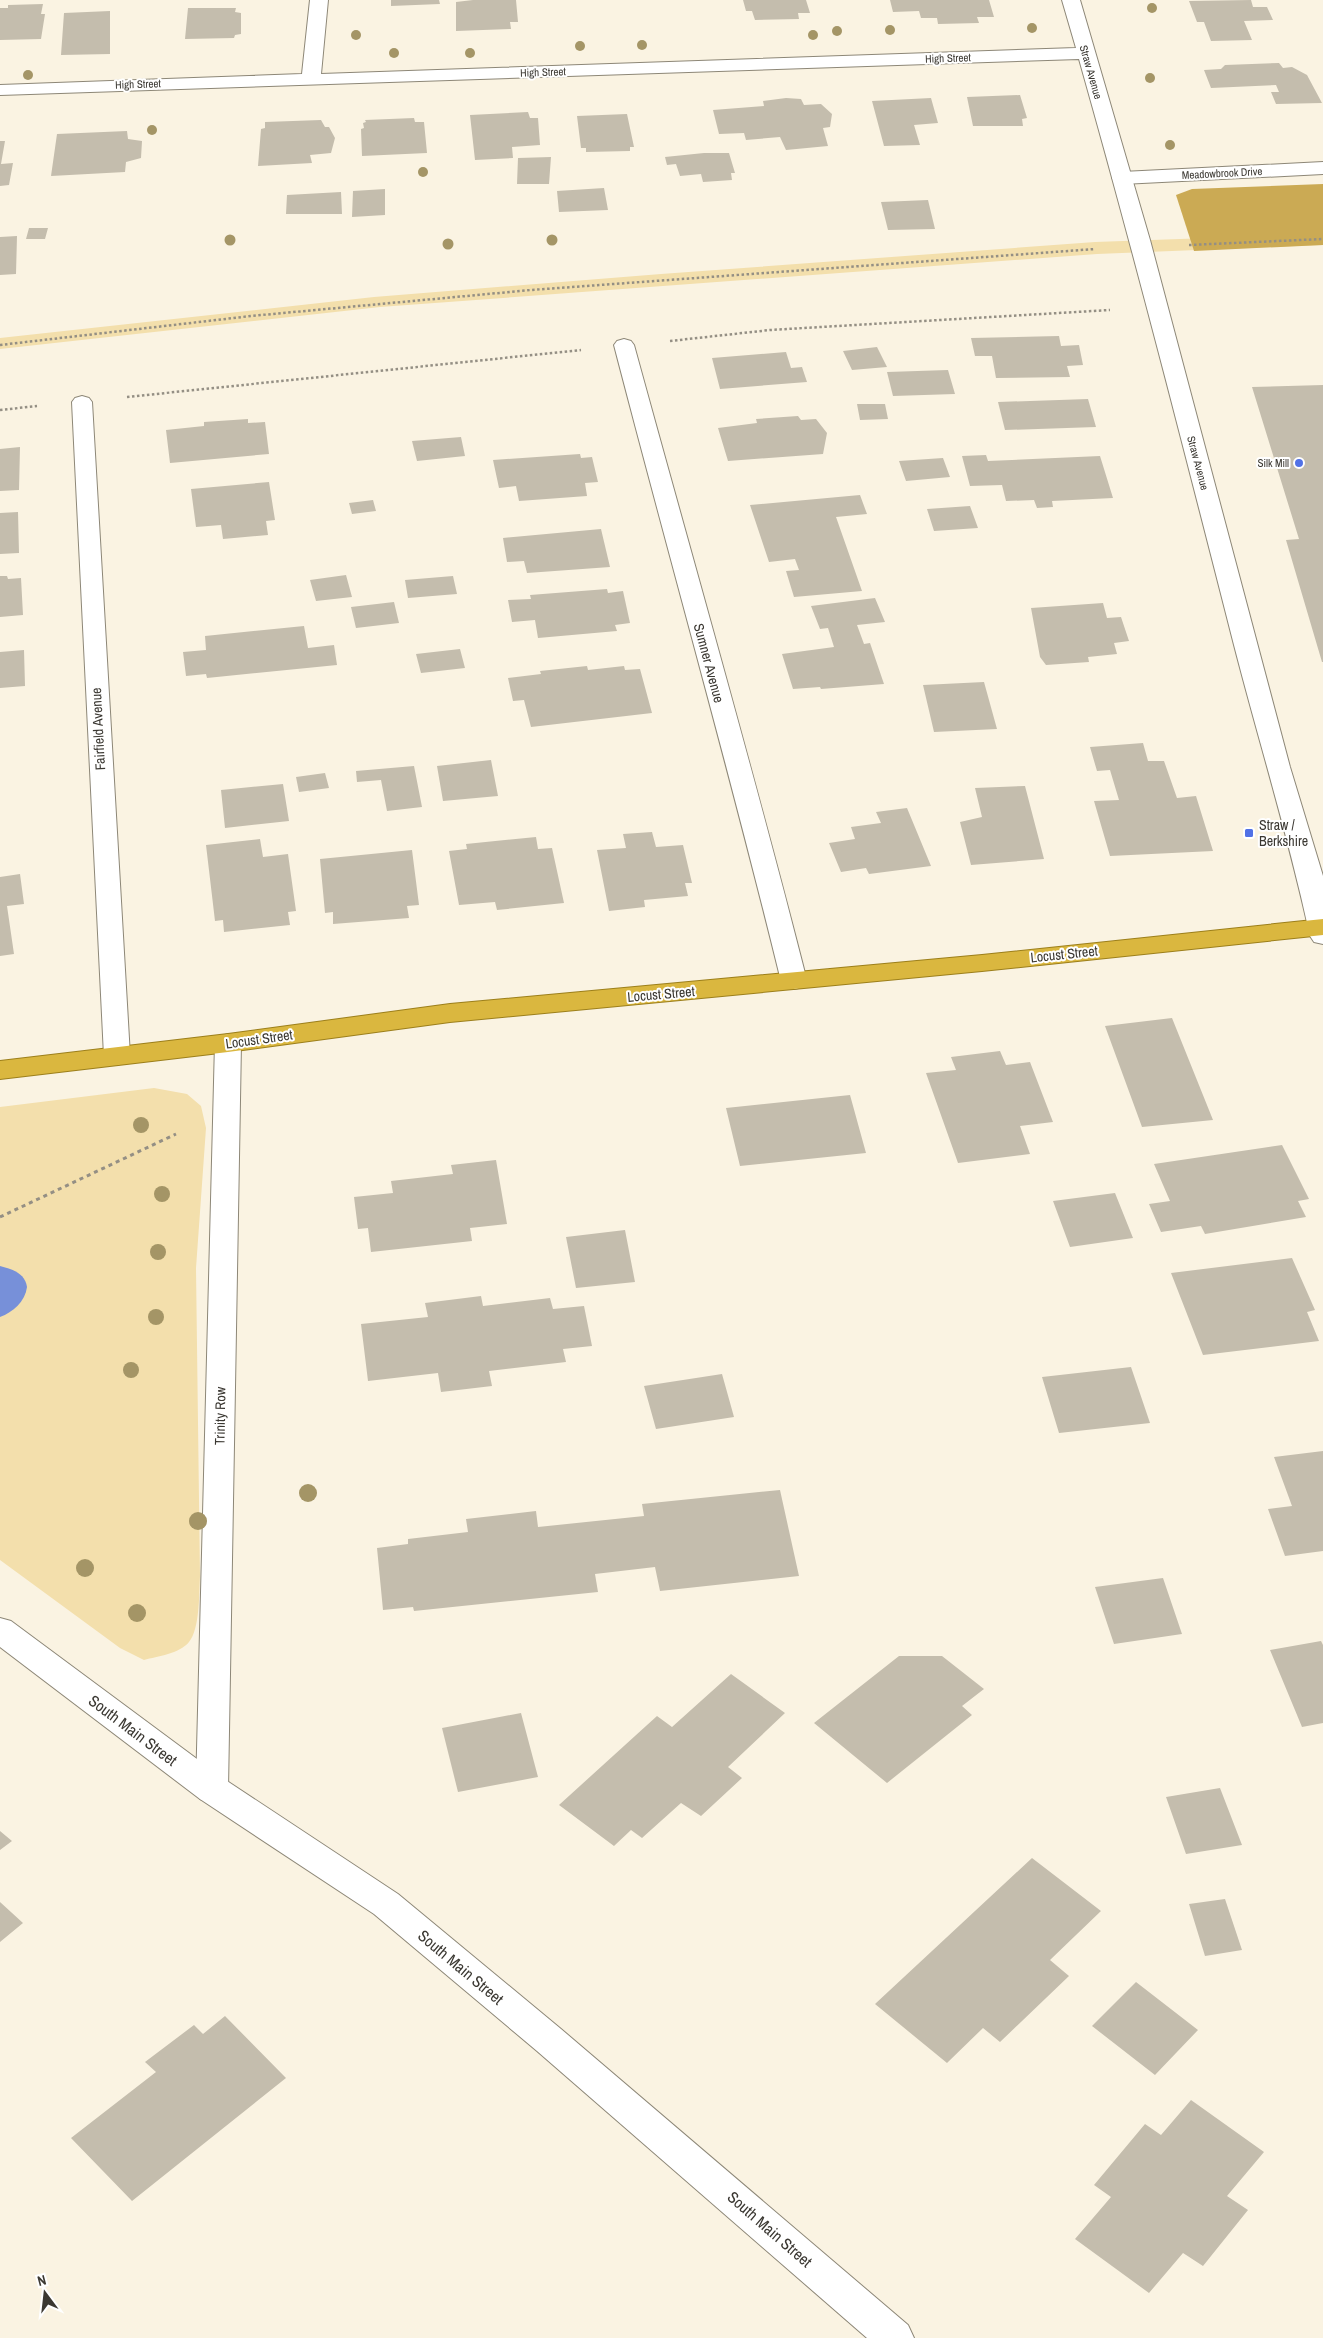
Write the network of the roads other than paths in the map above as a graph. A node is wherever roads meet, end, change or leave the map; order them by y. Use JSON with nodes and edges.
{"nodes":[{"id":1,"x":319,"y":0,"type":"edge"},
{"id":2,"x":1071,"y":0,"type":"edge"},
{"id":3,"x":1086,"y":53,"type":"junction"},
{"id":4,"x":310,"y":79,"type":"junction"},
{"id":5,"x":0,"y":90,"type":"edge"},
{"id":6,"x":1323,"y":168,"type":"edge"},
{"id":7,"x":1122,"y":178,"type":"junction"},
{"id":8,"x":624,"y":345,"type":"dead end"},
{"id":9,"x":82,"y":402,"type":"dead end"},
{"id":10,"x":1322,"y":930,"type":"edge"},
{"id":11,"x":794,"y":981,"type":"junction"},
{"id":12,"x":228,"y":1043,"type":"junction"},
{"id":13,"x":117,"y":1056,"type":"junction"},
{"id":14,"x":0,"y":1070,"type":"edge"},
{"id":15,"x":0,"y":1630,"type":"edge"},
{"id":16,"x":212,"y":1789,"type":"junction"},
{"id":17,"x":895,"y":2338,"type":"edge"}],
"edges":[{"from":1,"to":4,"type":"street"},
{"from":2,"to":3,"type":"street","name":"Straw Avenue"},
{"from":3,"to":4,"type":"street","name":"High Street"},
{"from":3,"to":7,"type":"street","name":"Straw Avenue"},
{"from":4,"to":5,"type":"street","name":"High Street"},
{"from":6,"to":7,"type":"street","name":"Meadowbrook Drive"},
{"from":7,"to":10,"type":"street","name":"Straw Avenue"},
{"from":8,"to":11,"type":"street","name":"Sumner Avenue"},
{"from":9,"to":13,"type":"street","name":"Fairfield Avenue"},
{"from":10,"to":11,"type":"highway","name":"Locust Street"},
{"from":11,"to":12,"type":"highway","name":"Locust Street"},
{"from":12,"to":13,"type":"highway","name":"Locust Street"},
{"from":12,"to":16,"type":"street","name":"Trinity Row"},
{"from":13,"to":14,"type":"highway","name":"Locust Street"},
{"from":15,"to":16,"type":"street","name":"South Main Street"},
{"from":16,"to":17,"type":"street","name":"South Main Street"}]}
